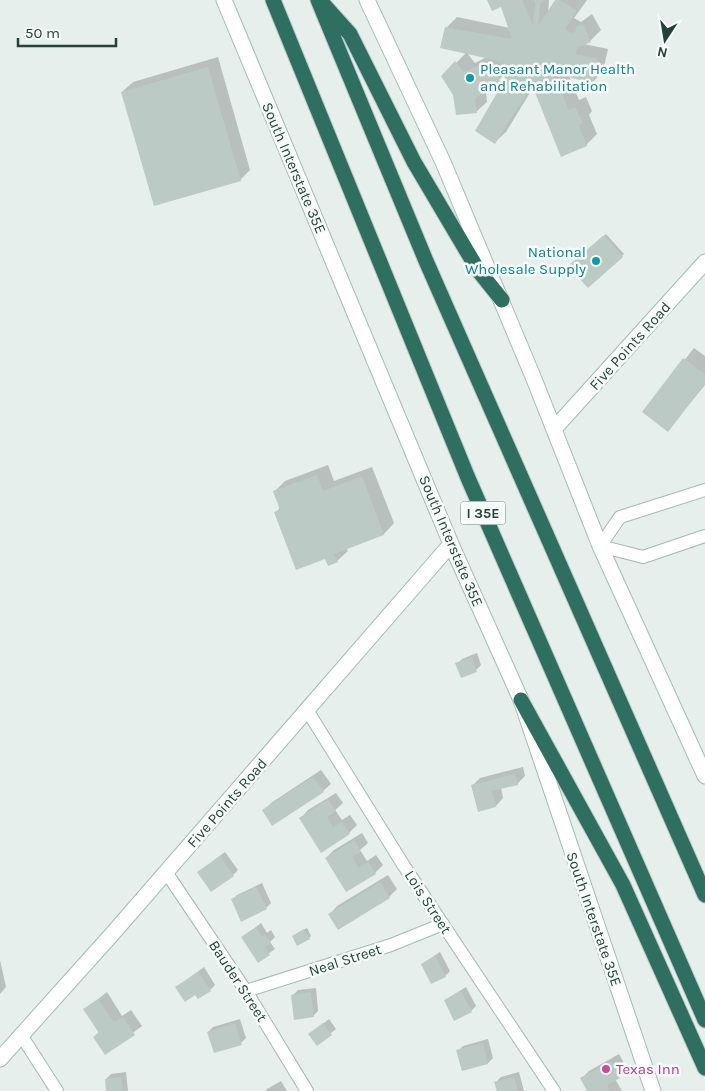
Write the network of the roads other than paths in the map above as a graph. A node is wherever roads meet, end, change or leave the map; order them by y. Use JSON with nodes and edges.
{"nodes":[{"id":1,"x":224,"y":0,"type":"edge"},
{"id":2,"x":273,"y":0,"type":"edge"},
{"id":3,"x":318,"y":0,"type":"edge"},
{"id":4,"x":367,"y":0,"type":"edge"},
{"id":5,"x":705,"y":262,"type":"edge"},
{"id":6,"x":502,"y":300,"type":"junction"},
{"id":7,"x":554,"y":429,"type":"junction"},
{"id":8,"x":705,"y":490,"type":"edge"},
{"id":9,"x":705,"y":536,"type":"edge"},
{"id":10,"x":452,"y":544,"type":"junction"},
{"id":11,"x":600,"y":546,"type":"junction"},
{"id":12,"x":521,"y":700,"type":"junction"},
{"id":13,"x":307,"y":710,"type":"junction"},
{"id":14,"x":705,"y":776,"type":"edge"},
{"id":15,"x":166,"y":872,"type":"junction"},
{"id":16,"x":705,"y":895,"type":"edge"},
{"id":17,"x":443,"y":924,"type":"junction"},
{"id":18,"x":246,"y":991,"type":"junction"},
{"id":19,"x":705,"y":1020,"type":"edge"},
{"id":20,"x":22,"y":1035,"type":"junction"},
{"id":21,"x":0,"y":1059,"type":"edge"},
{"id":22,"x":705,"y":1068,"type":"edge"},
{"id":23,"x":57,"y":1091,"type":"edge"},
{"id":24,"x":307,"y":1091,"type":"edge"},
{"id":25,"x":554,"y":1091,"type":"edge"},
{"id":26,"x":653,"y":1091,"type":"edge"}],
"edges":[{"from":1,"to":10,"type":"main road","name":"South Interstate 35E"},
{"from":2,"to":19,"type":"highway","number":"I 35E"},
{"from":3,"to":6,"type":"highway"},
{"from":3,"to":16,"type":"highway"},
{"from":4,"to":6,"type":"main road"},
{"from":5,"to":7,"type":"main road","name":"Five Points Road"},
{"from":6,"to":7,"type":"main road"},
{"from":7,"to":11,"type":"main road"},
{"from":8,"to":11,"type":"street"},
{"from":9,"to":11,"type":"street"},
{"from":10,"to":12,"type":"main road","name":"South Interstate 35E"},
{"from":10,"to":13,"type":"main road","name":"Five Points Road"},
{"from":11,"to":14,"type":"main road"},
{"from":12,"to":22,"type":"highway"},
{"from":12,"to":26,"type":"main road","name":"South Interstate 35E"},
{"from":13,"to":15,"type":"main road","name":"Five Points Road"},
{"from":13,"to":17,"type":"street","name":"Lois Street"},
{"from":15,"to":18,"type":"street","name":"Bauder Street"},
{"from":15,"to":20,"type":"main road","name":"Five Points Road"},
{"from":17,"to":18,"type":"street","name":"Neal Street"},
{"from":17,"to":25,"type":"street","name":"Lois Street"},
{"from":18,"to":24,"type":"street","name":"Bauder Street"},
{"from":20,"to":21,"type":"main road","name":"Five Points Road"},
{"from":20,"to":23,"type":"street"}]}
